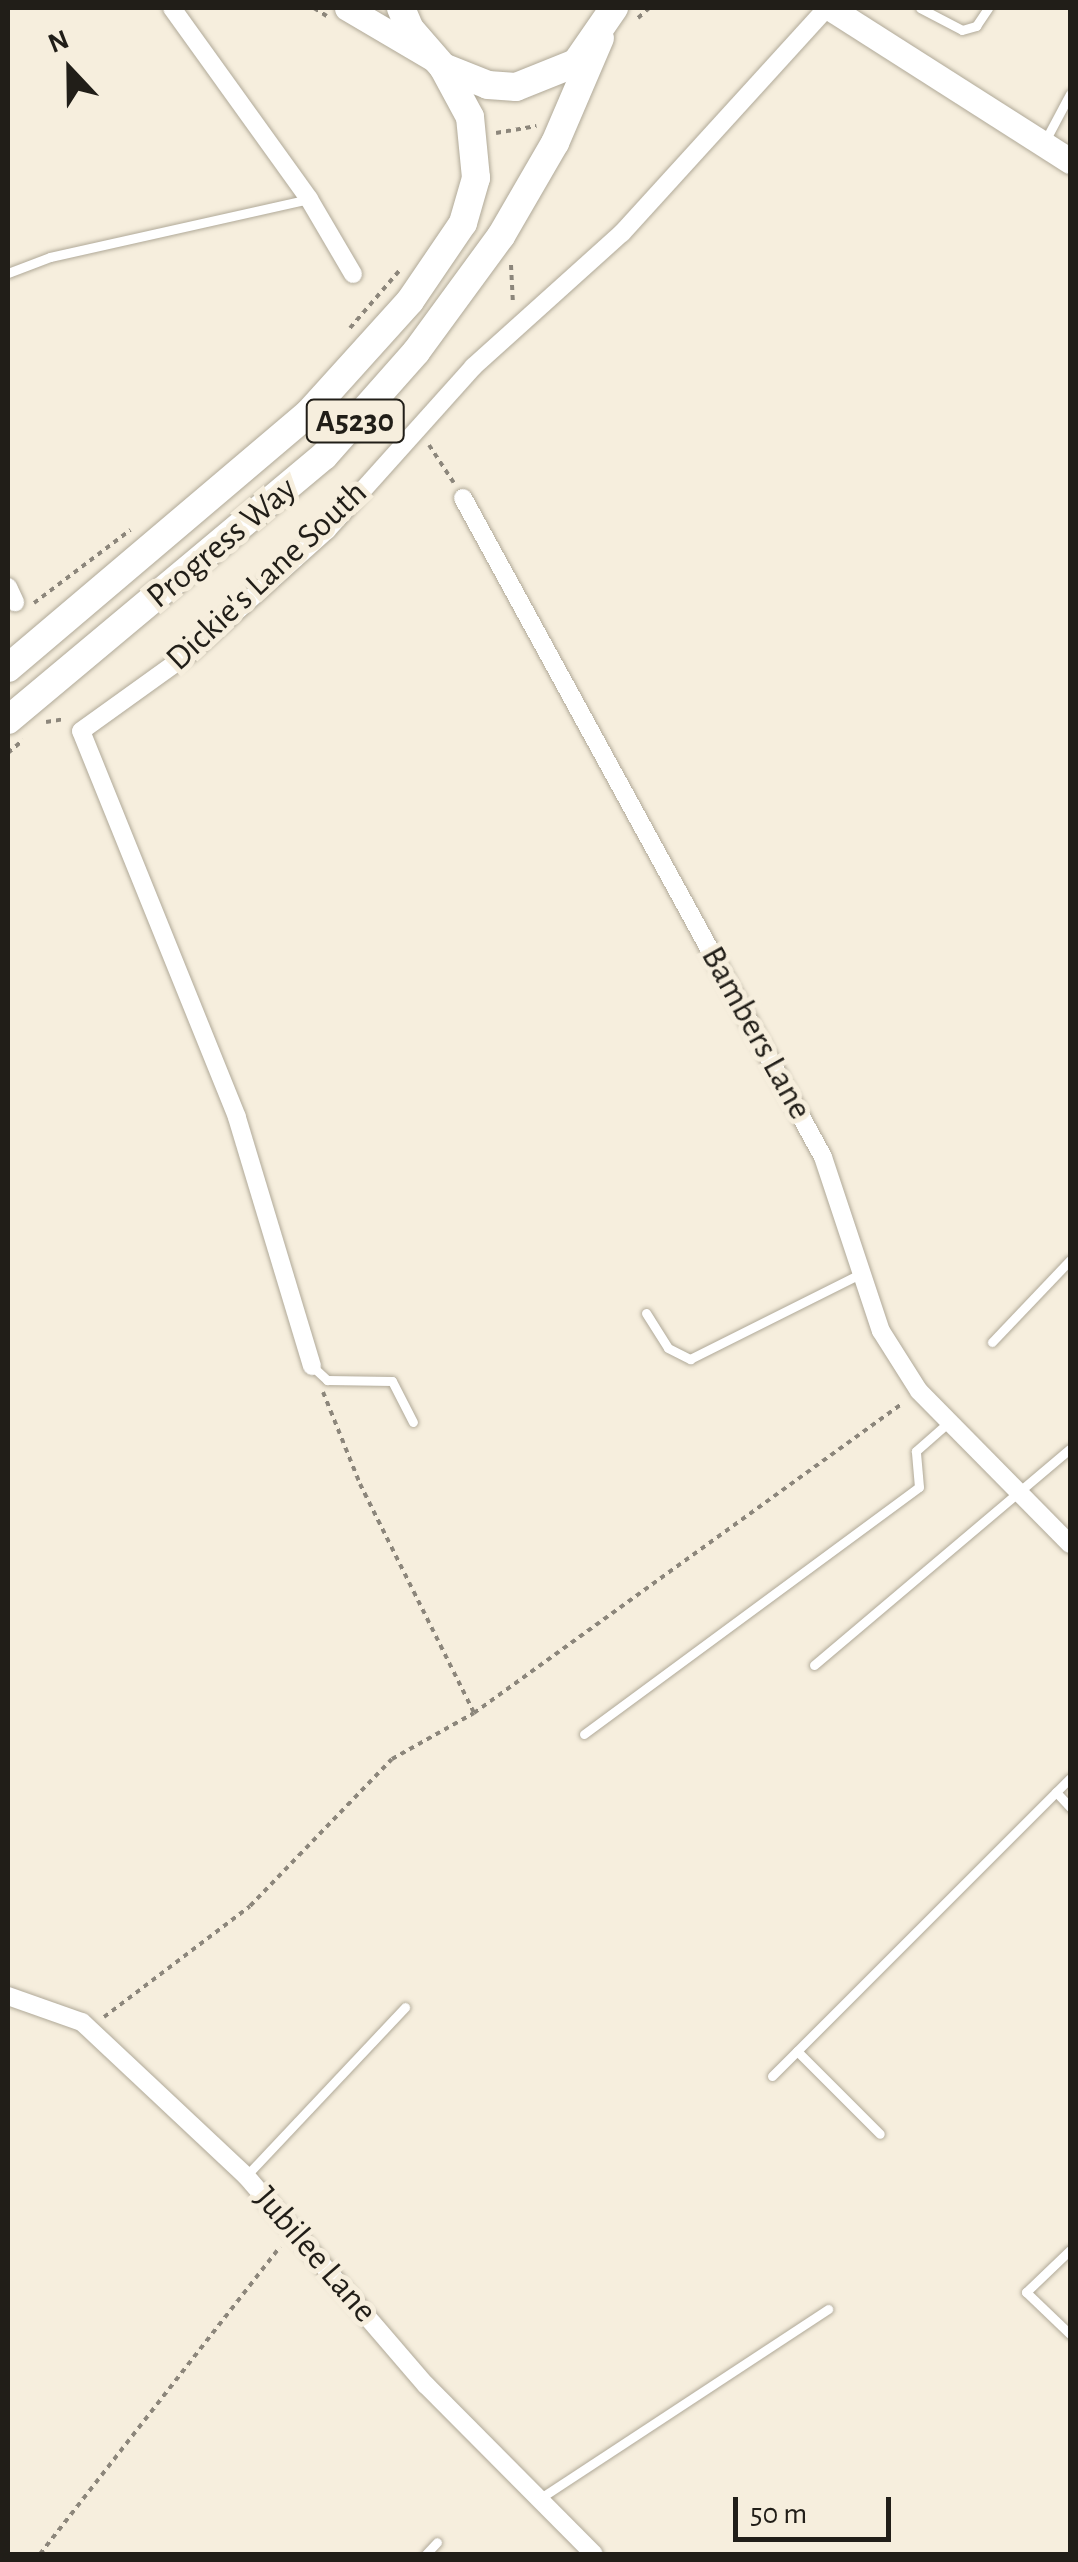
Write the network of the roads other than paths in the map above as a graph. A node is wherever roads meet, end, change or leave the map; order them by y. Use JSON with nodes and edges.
{"nodes":[{"id":1,"x":172,"y":8,"type":"edge"},
{"id":2,"x":401,"y":8,"type":"edge"},
{"id":3,"x":828,"y":8,"type":"edge"},
{"id":4,"x":920,"y":8,"type":"edge"},
{"id":5,"x":988,"y":8,"type":"edge"},
{"id":6,"x":344,"y":16,"type":"edge"},
{"id":7,"x":612,"y":19,"type":"edge"},
{"id":8,"x":438,"y":63,"type":"junction"},
{"id":9,"x":1070,"y":94,"type":"edge"},
{"id":10,"x":1044,"y":143,"type":"junction"},
{"id":11,"x":1070,"y":161,"type":"edge"},
{"id":12,"x":309,"y":199,"type":"junction"},
{"id":13,"x":8,"y":273,"type":"edge"},
{"id":14,"x":353,"y":274,"type":"dead end"},
{"id":15,"x":463,"y":498,"type":"road end"},
{"id":16,"x":8,"y":668,"type":"edge"},
{"id":17,"x":8,"y":720,"type":"edge"},
{"id":18,"x":1070,"y":1260,"type":"edge"},
{"id":19,"x":860,"y":1274,"type":"junction"},
{"id":20,"x":646,"y":1313,"type":"dead end"},
{"id":21,"x":992,"y":1342,"type":"dead end"},
{"id":22,"x":312,"y":1366,"type":"joint"},
{"id":23,"x":413,"y":1422,"type":"dead end"},
{"id":24,"x":949,"y":1422,"type":"junction"},
{"id":25,"x":1070,"y":1449,"type":"edge"},
{"id":26,"x":1021,"y":1494,"type":"junction"},
{"id":27,"x":1070,"y":1544,"type":"edge"},
{"id":28,"x":814,"y":1665,"type":"dead end"},
{"id":29,"x":584,"y":1734,"type":"dead end"},
{"id":30,"x":1070,"y":1778,"type":"edge"},
{"id":31,"x":1056,"y":1792,"type":"junction"},
{"id":32,"x":1070,"y":1807,"type":"edge"},
{"id":33,"x":8,"y":1996,"type":"edge"},
{"id":34,"x":405,"y":2006,"type":"dead end"},
{"id":35,"x":797,"y":2052,"type":"junction"},
{"id":36,"x":772,"y":2076,"type":"dead end"},
{"id":37,"x":880,"y":2134,"type":"dead end"},
{"id":38,"x":246,"y":2176,"type":"junction"},
{"id":39,"x":1070,"y":2250,"type":"edge"},
{"id":40,"x":828,"y":2308,"type":"dead end"},
{"id":41,"x":1070,"y":2334,"type":"edge"},
{"id":42,"x":539,"y":2499,"type":"junction"},
{"id":43,"x":437,"y":2542,"type":"dead end"},
{"id":44,"x":426,"y":2554,"type":"edge"},
{"id":45,"x":594,"y":2554,"type":"edge"}],
"edges":[{"from":1,"to":12,"type":"street"},
{"from":2,"to":8,"type":"main road","number":"A5230"},
{"from":3,"to":10,"type":"street"},
{"from":3,"to":22,"type":"street","name":"Dickie's Lane South"},
{"from":4,"to":5,"type":"lane"},
{"from":6,"to":8,"type":"street"},
{"from":7,"to":8,"type":"main road","number":"A5230"},
{"from":7,"to":17,"type":"main road","name":"Progress Way","number":"A5230"},
{"from":8,"to":16,"type":"main road","name":"Progress Way","number":"A5230"},
{"from":9,"to":10,"type":"lane"},
{"from":10,"to":11,"type":"street"},
{"from":12,"to":13,"type":"lane"},
{"from":12,"to":14,"type":"street"},
{"from":15,"to":19,"type":"street","name":"Bambers Lane"},
{"from":18,"to":21,"type":"lane"},
{"from":19,"to":20,"type":"lane"},
{"from":19,"to":24,"type":"street","name":"Bambers Lane"},
{"from":22,"to":23,"type":"lane"},
{"from":24,"to":26,"type":"street","name":"Bambers Lane"},
{"from":24,"to":29,"type":"lane"},
{"from":25,"to":26,"type":"lane"},
{"from":26,"to":27,"type":"street","name":"Bambers Lane"},
{"from":26,"to":28,"type":"lane"},
{"from":30,"to":31,"type":"lane"},
{"from":31,"to":32,"type":"lane"},
{"from":31,"to":35,"type":"lane"},
{"from":33,"to":38,"type":"street","name":"Jubilee Lane"},
{"from":34,"to":38,"type":"lane"},
{"from":35,"to":36,"type":"lane"},
{"from":35,"to":37,"type":"lane"},
{"from":38,"to":42,"type":"street","name":"Jubilee Lane"},
{"from":39,"to":41,"type":"lane"},
{"from":40,"to":42,"type":"lane"},
{"from":42,"to":45,"type":"street","name":"Jubilee Lane"},
{"from":43,"to":44,"type":"lane"}]}
